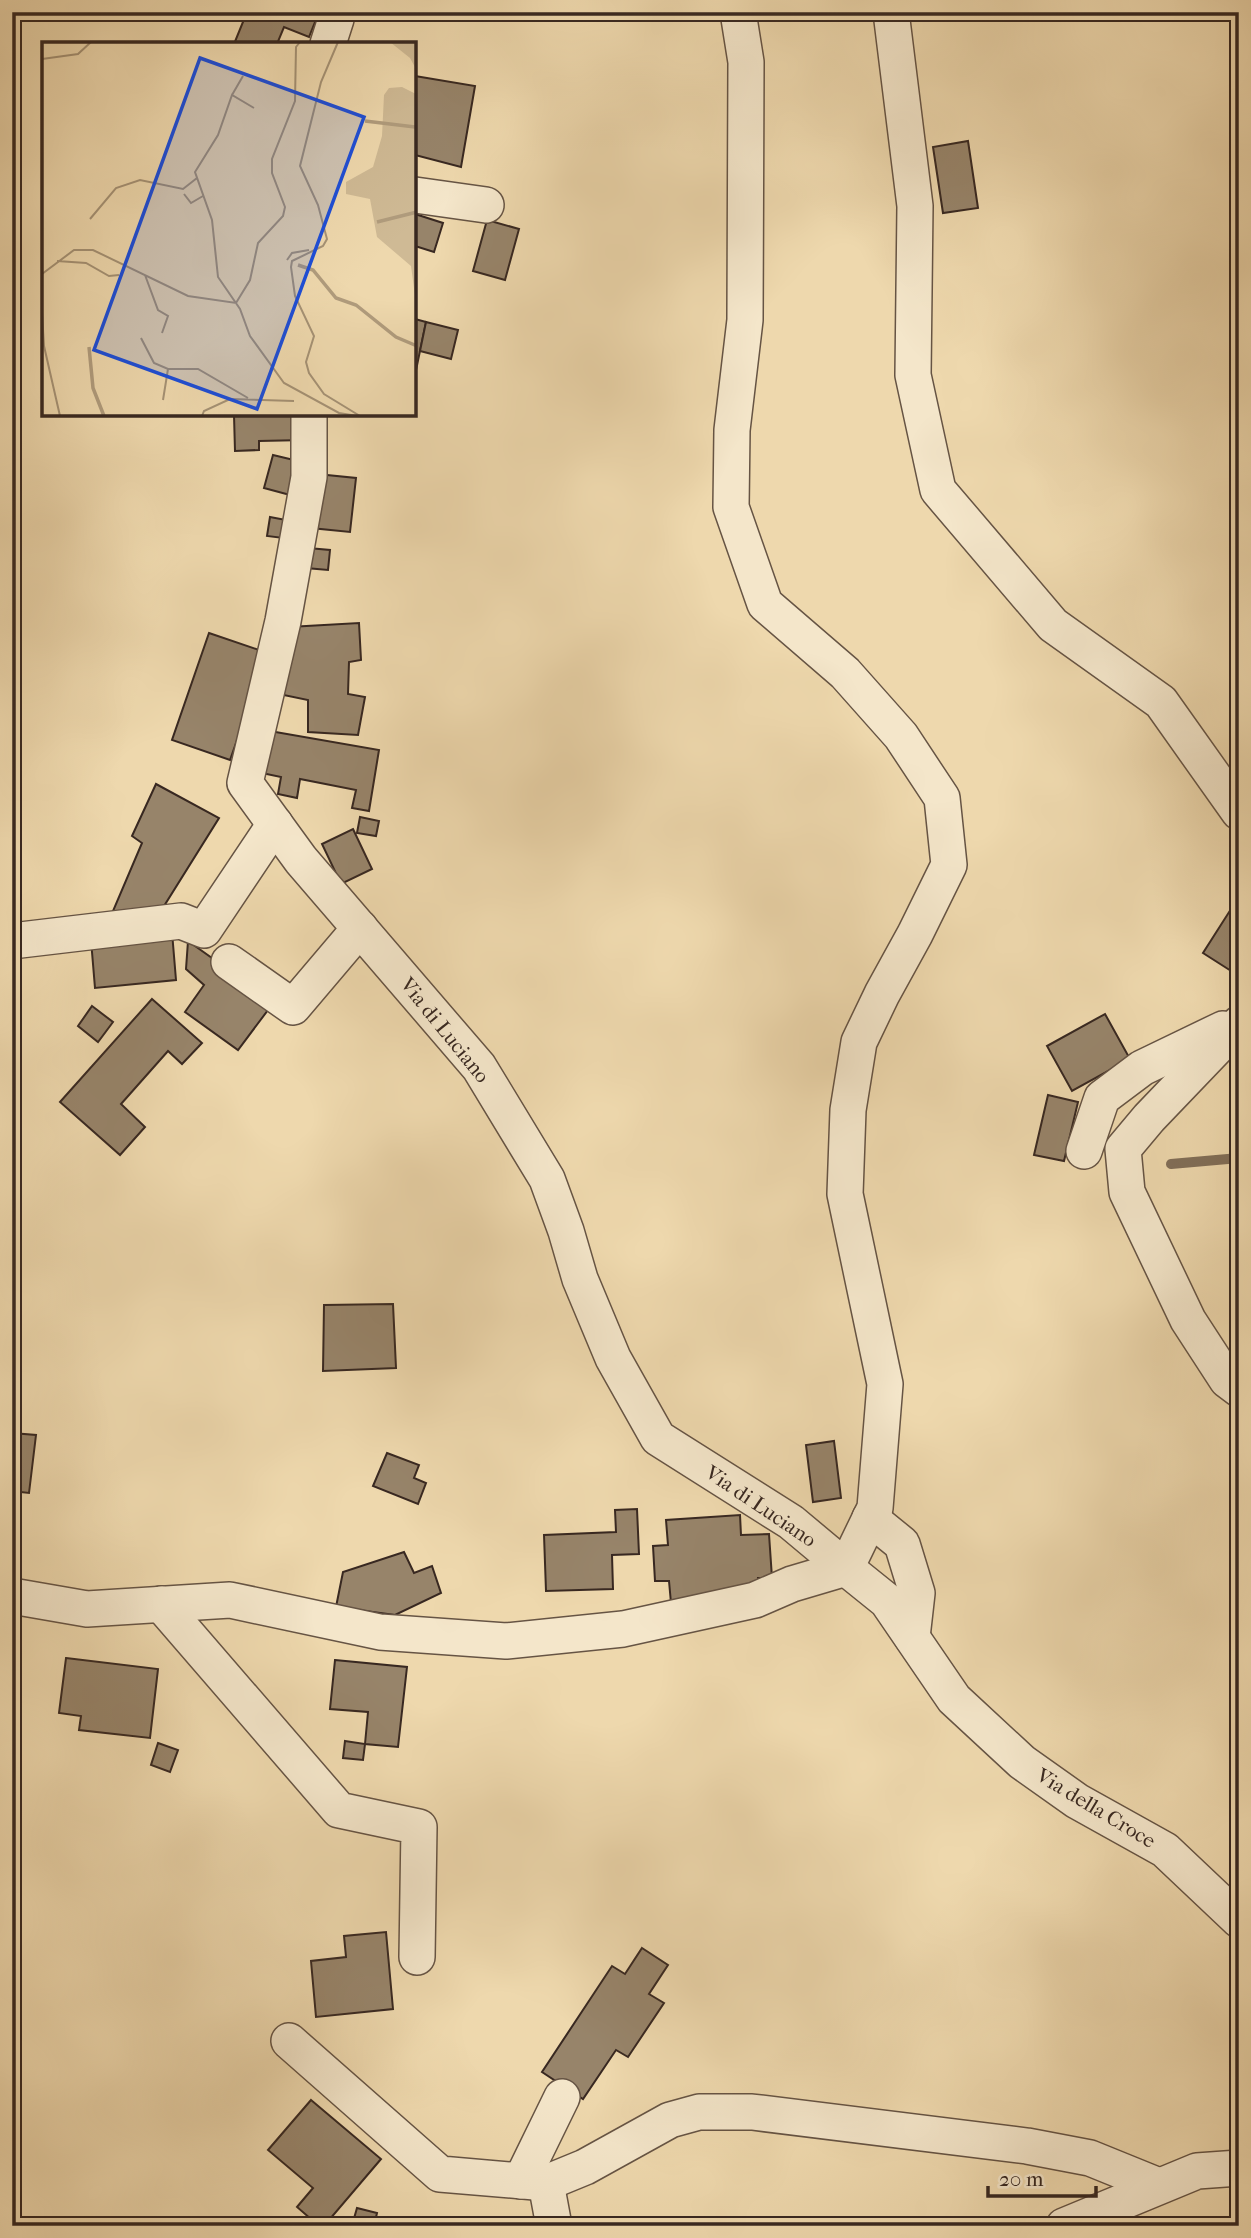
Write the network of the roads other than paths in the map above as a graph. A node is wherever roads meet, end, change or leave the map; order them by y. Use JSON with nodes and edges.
{"nodes":[{"id":1,"x":738,"y":12,"type":"edge"},
{"id":2,"x":891,"y":12,"type":"edge"},
{"id":3,"x":416,"y":195,"type":"edge"},
{"id":4,"x":486,"y":205,"type":"dead end"},
{"id":5,"x":309,"y":416,"type":"edge"},
{"id":6,"x":1239,"y":812,"type":"edge"},
{"id":7,"x":275,"y":824,"type":"junction"},
{"id":8,"x":360,"y":928,"type":"junction"},
{"id":9,"x":12,"y":941,"type":"edge"},
{"id":10,"x":229,"y":962,"type":"dead end"},
{"id":11,"x":1239,"y":1023,"type":"edge"},
{"id":12,"x":1084,"y":1151,"type":"dead end"},
{"id":13,"x":1239,"y":1389,"type":"edge"},
{"id":14,"x":870,"y":1518,"type":"junction"},
{"id":15,"x":846,"y":1568,"type":"junction"},
{"id":16,"x":12,"y":1596,"type":"edge"},
{"id":17,"x":161,"y":1604,"type":"junction"},
{"id":18,"x":912,"y":1637,"type":"junction"},
{"id":19,"x":1239,"y":1920,"type":"edge"},
{"id":20,"x":417,"y":1957,"type":"dead end"},
{"id":21,"x":289,"y":2041,"type":"dead end"},
{"id":22,"x":562,"y":2097,"type":"dead end"},
{"id":23,"x":1239,"y":2168,"type":"edge"},
{"id":24,"x":534,"y":2182,"type":"junction"},
{"id":25,"x":1159,"y":2186,"type":"junction"},
{"id":26,"x":554,"y":2226,"type":"edge"},
{"id":27,"x":1064,"y":2226,"type":"edge"}],
"edges":[{"from":1,"to":14,"type":"street"},
{"from":2,"to":6,"type":"street"},
{"from":3,"to":4,"type":"street"},
{"from":5,"to":7,"type":"street","name":"Via di Luciano"},
{"from":7,"to":8,"type":"street","name":"Via di Luciano"},
{"from":7,"to":9,"type":"street"},
{"from":8,"to":10,"type":"street"},
{"from":8,"to":15,"type":"street","name":"Via di Luciano"},
{"from":11,"to":12,"type":"street"},
{"from":11,"to":13,"type":"street"},
{"from":14,"to":15,"type":"street"},
{"from":14,"to":18,"type":"street"},
{"from":15,"to":17,"type":"street"},
{"from":15,"to":18,"type":"street","name":"Via della Croce"},
{"from":16,"to":17,"type":"street"},
{"from":17,"to":20,"type":"street"},
{"from":18,"to":19,"type":"street","name":"Via della Croce"},
{"from":21,"to":24,"type":"street"},
{"from":22,"to":24,"type":"street"},
{"from":23,"to":25,"type":"street"},
{"from":24,"to":25,"type":"street"},
{"from":24,"to":26,"type":"street"},
{"from":25,"to":27,"type":"street"}]}
